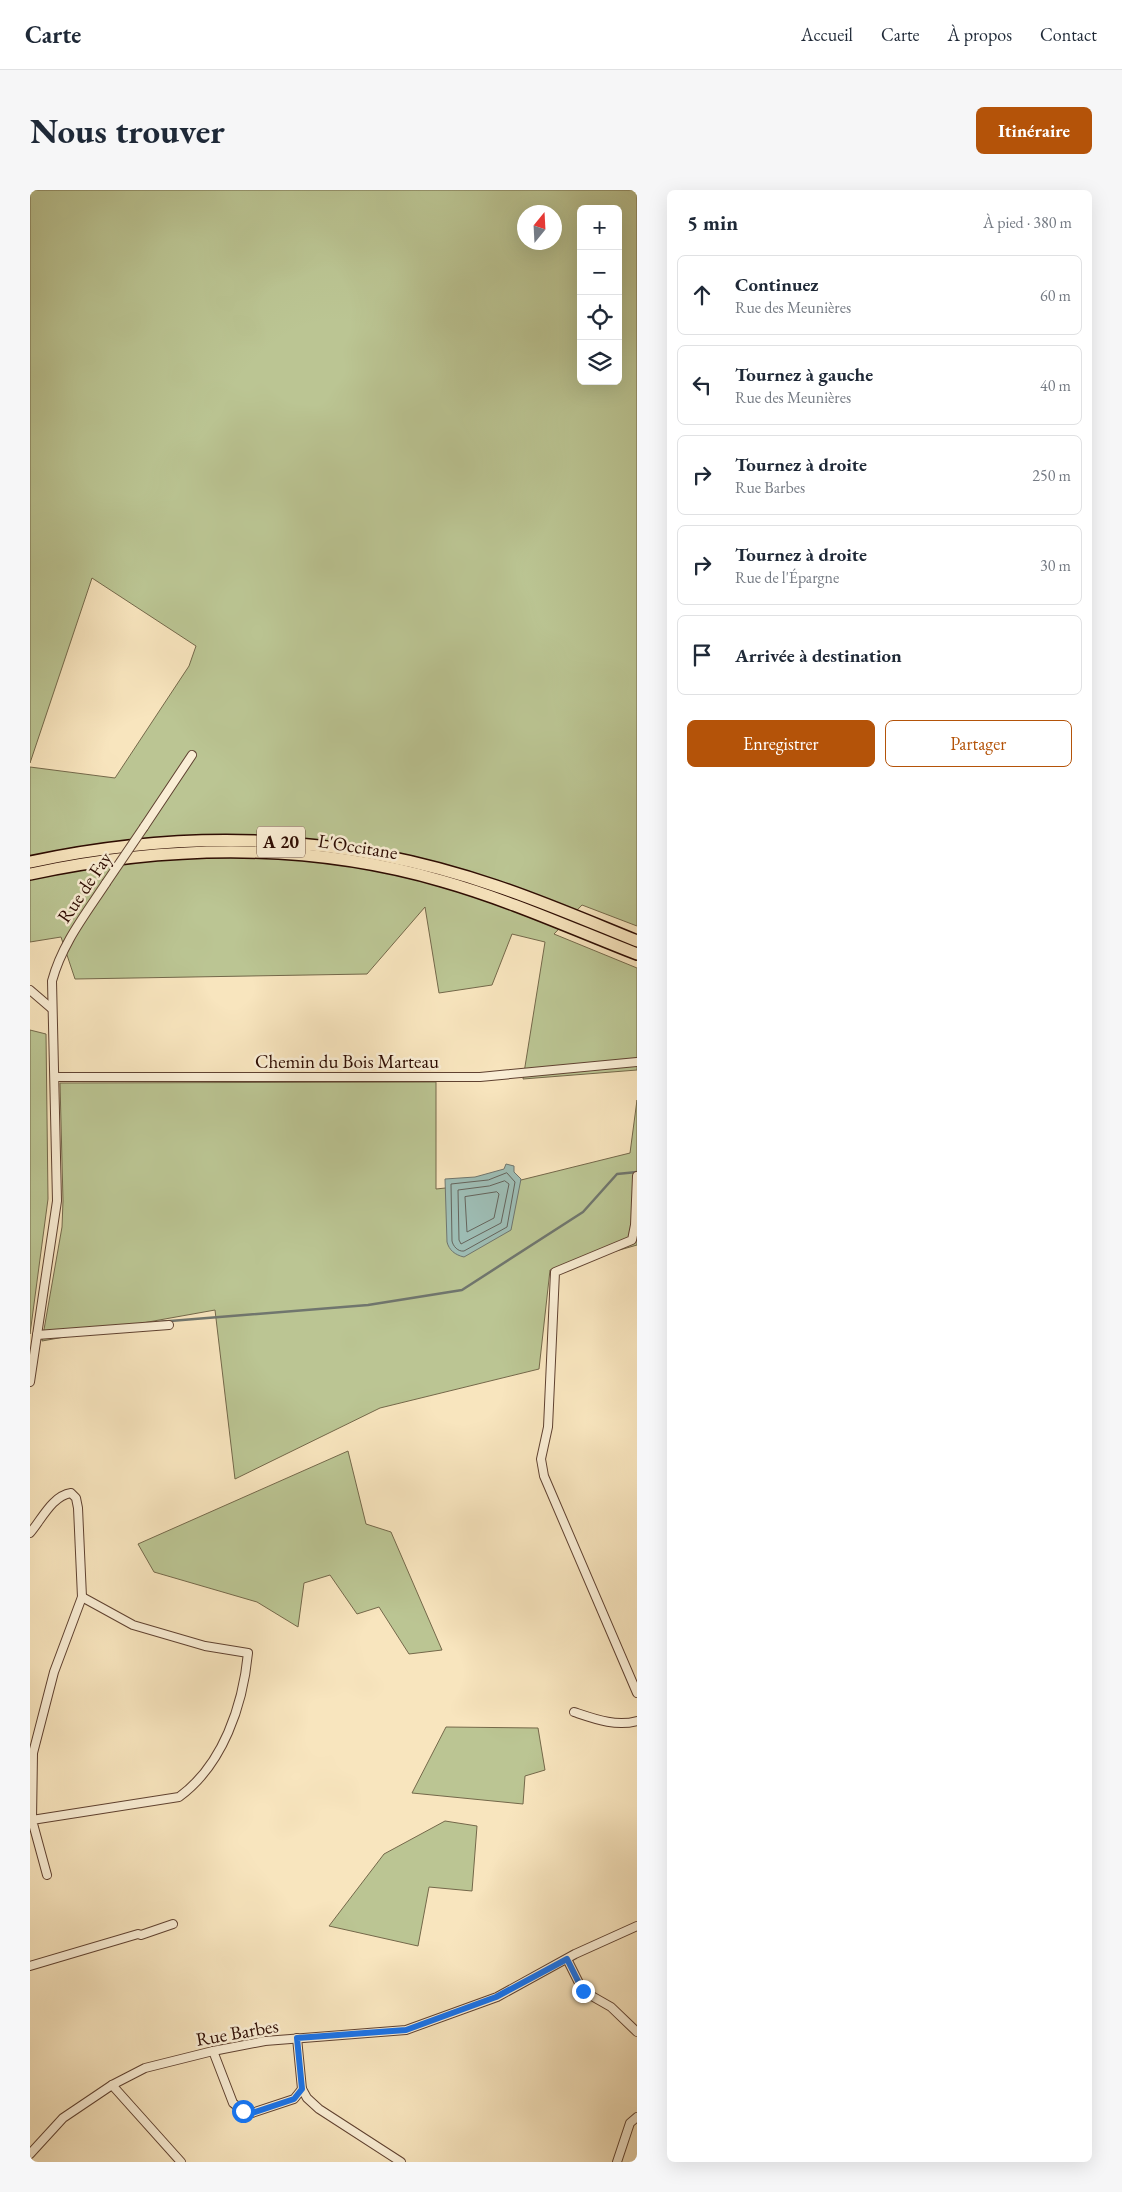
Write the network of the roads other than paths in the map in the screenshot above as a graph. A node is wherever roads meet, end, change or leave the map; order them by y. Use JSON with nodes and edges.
{"nodes":[{"id":1,"x":192,"y":754,"type":"dead end"},
{"id":2,"x":30,"y":862,"type":"edge"},
{"id":3,"x":30,"y":874,"type":"edge"},
{"id":4,"x":637,"y":941,"type":"edge"},
{"id":5,"x":637,"y":954,"type":"edge"},
{"id":6,"x":30,"y":990,"type":"edge"},
{"id":7,"x":51,"y":1008,"type":"junction"},
{"id":8,"x":637,"y":1062,"type":"edge"},
{"id":9,"x":56,"y":1077,"type":"junction"},
{"id":10,"x":637,"y":1178,"type":"edge"},
{"id":11,"x":636,"y":1226,"type":"edge"},
{"id":12,"x":168,"y":1326,"type":"dead end"},
{"id":13,"x":37,"y":1335,"type":"junction"},
{"id":14,"x":30,"y":1382,"type":"edge"},
{"id":15,"x":30,"y":1534,"type":"edge"},
{"id":16,"x":82,"y":1597,"type":"junction"},
{"id":17,"x":637,"y":1693,"type":"edge"},
{"id":18,"x":574,"y":1712,"type":"dead end"},
{"id":19,"x":637,"y":1721,"type":"edge"},
{"id":20,"x":31,"y":1820,"type":"edge"},
{"id":21,"x":47,"y":1875,"type":"dead end"},
{"id":22,"x":173,"y":1924,"type":"dead end"},
{"id":23,"x":637,"y":1926,"type":"edge"},
{"id":24,"x":567,"y":1959,"type":"junction"},
{"id":25,"x":30,"y":1966,"type":"edge"},
{"id":26,"x":637,"y":2032,"type":"edge"},
{"id":27,"x":297,"y":2038,"type":"junction"},
{"id":28,"x":212,"y":2051,"type":"junction"},
{"id":29,"x":112,"y":2085,"type":"junction"},
{"id":30,"x":302,"y":2089,"type":"junction"},
{"id":31,"x":637,"y":2117,"type":"edge"},
{"id":32,"x":30,"y":2154,"type":"edge"},
{"id":33,"x":181,"y":2162,"type":"edge"},
{"id":34,"x":401,"y":2162,"type":"edge"},
{"id":35,"x":617,"y":2162,"type":"edge"}],
"edges":[{"from":1,"to":7,"type":"street","name":"Rue de Fay","bridge":true},
{"from":2,"to":4,"type":"highway","name":"L'Occitane","number":"A 20"},
{"from":3,"to":5,"type":"highway","name":"L'Occitane","number":"A 20"},
{"from":6,"to":7,"type":"street"},
{"from":7,"to":9,"type":"street","name":"Rue de Fay"},
{"from":8,"to":9,"type":"street","name":"Chemin du Bois Marteau"},
{"from":9,"to":13,"type":"street","name":"Rue de Fay"},
{"from":10,"to":11,"type":"street"},
{"from":11,"to":17,"type":"street"},
{"from":12,"to":13,"type":"street"},
{"from":13,"to":14,"type":"street","name":"Rue de Fay"},
{"from":15,"to":16,"type":"street"},
{"from":16,"to":20,"type":"street"},
{"from":16,"to":20,"type":"street"},
{"from":18,"to":19,"type":"street"},
{"from":20,"to":21,"type":"street"},
{"from":22,"to":25,"type":"street"},
{"from":23,"to":24,"type":"street","name":"Rue Barbes"},
{"from":24,"to":26,"type":"street"},
{"from":24,"to":27,"type":"street","name":"Rue Barbes"},
{"from":27,"to":28,"type":"street","name":"Rue Barbes"},
{"from":27,"to":30,"type":"street"},
{"from":28,"to":29,"type":"street","name":"Rue Barbes"},
{"from":28,"to":30,"type":"street"},
{"from":29,"to":32,"type":"street","name":"Rue Barbes"},
{"from":29,"to":33,"type":"street"},
{"from":30,"to":34,"type":"street"},
{"from":31,"to":35,"type":"street"}]}
